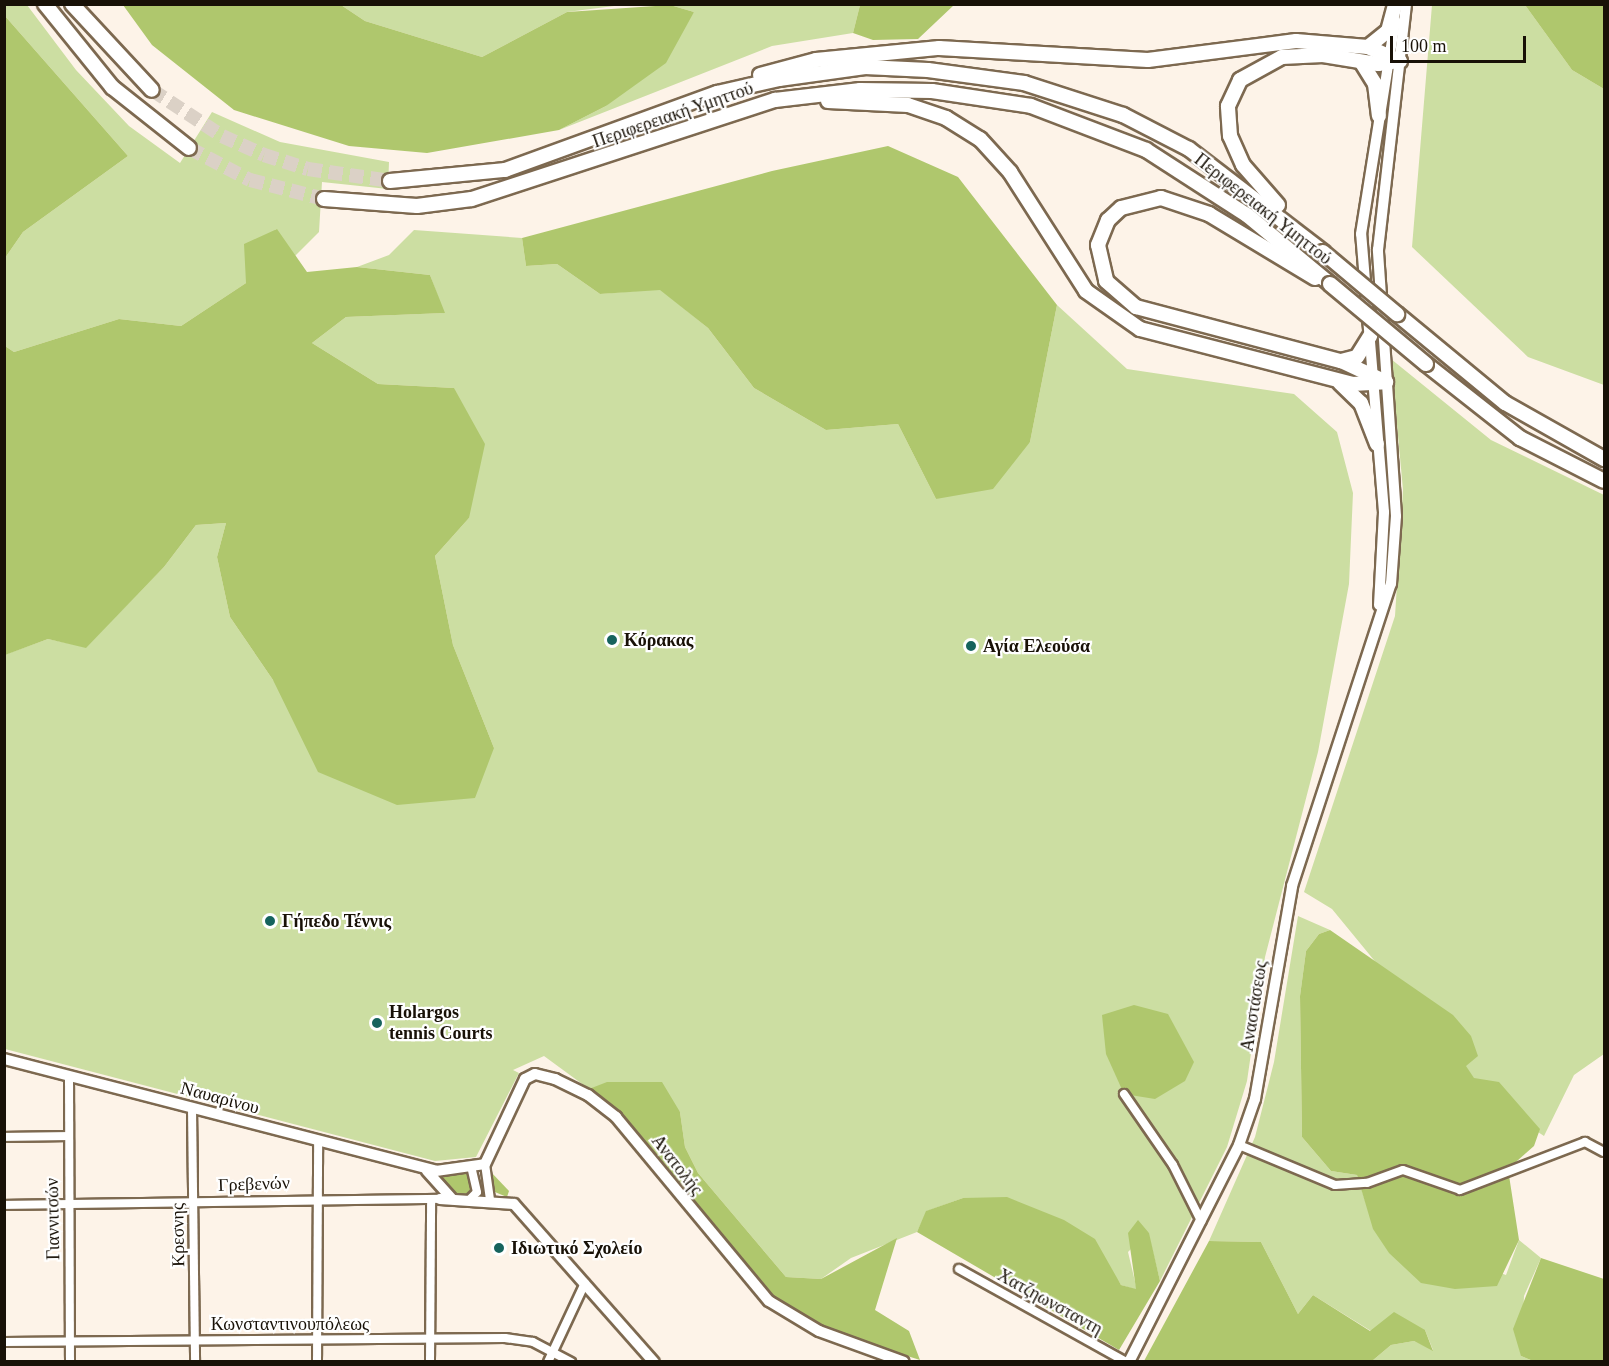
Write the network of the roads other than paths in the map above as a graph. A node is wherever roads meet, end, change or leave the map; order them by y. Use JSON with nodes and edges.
{"nodes":[{"id":1,"x":45,"y":4,"type":"edge"},
{"id":2,"x":72,"y":4,"type":"edge"},
{"id":3,"x":1398,"y":6,"type":"edge"},
{"id":4,"x":1368,"y":47,"type":"junction"},
{"id":5,"x":1393,"y":60,"type":"junction"},
{"id":6,"x":1362,"y":63,"type":"junction"},
{"id":7,"x":152,"y":90,"type":"tunnel mouth"},
{"id":8,"x":717,"y":93,"type":"junction"},
{"id":9,"x":775,"y":100,"type":"junction"},
{"id":10,"x":1379,"y":116,"type":"junction"},
{"id":11,"x":189,"y":148,"type":"tunnel mouth"},
{"id":12,"x":390,"y":181,"type":"tunnel mouth"},
{"id":13,"x":324,"y":199,"type":"tunnel mouth"},
{"id":14,"x":1323,"y":252,"type":"junction"},
{"id":15,"x":1330,"y":284,"type":"junction"},
{"id":16,"x":1370,"y":336,"type":"junction"},
{"id":17,"x":1341,"y":361,"type":"junction"},
{"id":18,"x":1336,"y":380,"type":"junction"},
{"id":19,"x":1377,"y":380,"type":"junction"},
{"id":20,"x":1377,"y":444,"type":"junction"},
{"id":21,"x":1605,"y":459,"type":"edge"},
{"id":22,"x":1605,"y":481,"type":"edge"},
{"id":23,"x":1373,"y":640,"type":"junction"},
{"id":24,"x":4,"y":1059,"type":"edge"},
{"id":25,"x":69,"y":1076,"type":"junction"},
{"id":26,"x":1124,"y":1094,"type":"dead end"},
{"id":27,"x":192,"y":1108,"type":"junction"},
{"id":28,"x":67,"y":1136,"type":"junction"},
{"id":29,"x":4,"y":1137,"type":"edge"},
{"id":30,"x":318,"y":1140,"type":"junction"},
{"id":31,"x":1239,"y":1145,"type":"junction"},
{"id":32,"x":1605,"y":1152,"type":"edge"},
{"id":33,"x":485,"y":1164,"type":"junction"},
{"id":34,"x":472,"y":1170,"type":"junction"},
{"id":35,"x":427,"y":1171,"type":"junction"},
{"id":36,"x":318,"y":1199,"type":"junction"},
{"id":37,"x":435,"y":1199,"type":"junction"},
{"id":38,"x":452,"y":1199,"type":"junction"},
{"id":39,"x":469,"y":1200,"type":"junction"},
{"id":40,"x":490,"y":1200,"type":"junction"},
{"id":41,"x":192,"y":1203,"type":"junction"},
{"id":42,"x":68,"y":1204,"type":"junction"},
{"id":43,"x":4,"y":1205,"type":"edge"},
{"id":44,"x":1201,"y":1221,"type":"junction"},
{"id":45,"x":959,"y":1269,"type":"dead end"},
{"id":46,"x":585,"y":1282,"type":"junction"},
{"id":47,"x":430,"y":1337,"type":"junction"},
{"id":48,"x":196,"y":1339,"type":"junction"},
{"id":49,"x":317,"y":1339,"type":"junction"},
{"id":50,"x":70,"y":1340,"type":"junction"},
{"id":51,"x":4,"y":1341,"type":"edge"},
{"id":52,"x":554,"y":1350,"type":"junction"},
{"id":53,"x":898,"y":1361,"type":"edge"},
{"id":54,"x":70,"y":1362,"type":"edge"},
{"id":55,"x":195,"y":1362,"type":"edge"},
{"id":56,"x":317,"y":1362,"type":"edge"},
{"id":57,"x":430,"y":1362,"type":"edge"},
{"id":58,"x":548,"y":1362,"type":"edge"},
{"id":59,"x":571,"y":1362,"type":"edge"},
{"id":60,"x":654,"y":1362,"type":"edge"},
{"id":61,"x":1127,"y":1362,"type":"edge"}],
"edges":[{"from":1,"to":11,"type":"highway"},
{"from":2,"to":7,"type":"highway"},
{"from":3,"to":4,"type":"highway"},
{"from":3,"to":5,"type":"street"},
{"from":4,"to":5,"type":"highway"},
{"from":4,"to":8,"type":"highway"},
{"from":5,"to":6,"type":"highway"},
{"from":5,"to":10,"type":"street"},
{"from":5,"to":19,"type":"street"},
{"from":6,"to":10,"type":"highway"},
{"from":6,"to":14,"type":"highway"},
{"from":8,"to":12,"type":"highway","name":"Περιφερειακή Υμηττού"},
{"from":8,"to":14,"type":"highway","name":"Περιφερειακή Υμηττού"},
{"from":9,"to":13,"type":"highway","name":"Περιφερειακή Υμηττού"},
{"from":9,"to":15,"type":"highway","name":"Περιφερειακή Υμηττού"},
{"from":9,"to":18,"type":"highway"},
{"from":10,"to":16,"type":"street"},
{"from":14,"to":21,"type":"highway","name":"Περιφερειακή Υμηττού","bridge":true},
{"from":15,"to":17,"type":"highway"},
{"from":15,"to":22,"type":"highway","name":"Περιφερειακή Υμηττού","bridge":true},
{"from":16,"to":17,"type":"highway"},
{"from":16,"to":19,"type":"street"},
{"from":17,"to":19,"type":"highway"},
{"from":18,"to":19,"type":"highway"},
{"from":18,"to":20,"type":"highway"},
{"from":19,"to":20,"type":"street"},
{"from":19,"to":23,"type":"street"},
{"from":20,"to":23,"type":"street"},
{"from":23,"to":31,"type":"street","name":"Αναστάσεως"},
{"from":24,"to":25,"type":"street","name":"Ναυαρίνου"},
{"from":25,"to":27,"type":"street","name":"Ναυαρίνου"},
{"from":25,"to":28,"type":"street","name":"Γιαννιτσών"},
{"from":26,"to":44,"type":"street"},
{"from":27,"to":30,"type":"street","name":"Ναυαρίνου"},
{"from":27,"to":41,"type":"street","name":"Κρεσνης"},
{"from":28,"to":29,"type":"street"},
{"from":28,"to":42,"type":"street","name":"Γιαννιτσών"},
{"from":30,"to":35,"type":"street","name":"Ναυαρίνου"},
{"from":30,"to":36,"type":"street"},
{"from":31,"to":32,"type":"street"},
{"from":31,"to":44,"type":"street","name":"Αναστάσεως"},
{"from":33,"to":34,"type":"street","name":"Ναυαρίνου"},
{"from":33,"to":40,"type":"street","name":"Ανατολής"},
{"from":33,"to":53,"type":"street","name":"Ανατολής"},
{"from":34,"to":35,"type":"street","name":"Ναυαρίνου"},
{"from":34,"to":39,"type":"street"},
{"from":35,"to":38,"type":"street"},
{"from":36,"to":37,"type":"street","name":"Γρεβενών"},
{"from":36,"to":41,"type":"street","name":"Γρεβενών"},
{"from":36,"to":49,"type":"street"},
{"from":37,"to":38,"type":"street","name":"Γρεβενών"},
{"from":37,"to":47,"type":"street"},
{"from":38,"to":39,"type":"street","name":"Γρεβενών"},
{"from":39,"to":40,"type":"street","name":"Γρεβενών"},
{"from":40,"to":46,"type":"street","name":"Γρεβενών"},
{"from":41,"to":42,"type":"street","name":"Γρεβενών"},
{"from":41,"to":48,"type":"street","name":"Κρεσνης"},
{"from":42,"to":43,"type":"street","name":"Γρεβενών"},
{"from":42,"to":50,"type":"street","name":"Γιαννιτσών"},
{"from":44,"to":61,"type":"street","name":"Αναστάσεως"},
{"from":45,"to":61,"type":"street","name":"Χατζηωνσταντη"},
{"from":46,"to":52,"type":"street"},
{"from":46,"to":60,"type":"street"},
{"from":47,"to":49,"type":"street","name":"Κωνσταντινουπόλεως"},
{"from":47,"to":52,"type":"street","name":"Κωνσταντινουπόλεως"},
{"from":47,"to":57,"type":"street"},
{"from":48,"to":49,"type":"street","name":"Κωνσταντινουπόλεως"},
{"from":48,"to":50,"type":"street","name":"Κωνσταντινουπόλεως"},
{"from":48,"to":55,"type":"street","name":"Κρεσνης"},
{"from":49,"to":56,"type":"street"},
{"from":50,"to":51,"type":"street","name":"Κωνσταντινουπόλεως"},
{"from":50,"to":54,"type":"street","name":"Γιαννιτσών"},
{"from":52,"to":58,"type":"street"},
{"from":52,"to":59,"type":"street","name":"Κωνσταντινουπόλεως"}]}
